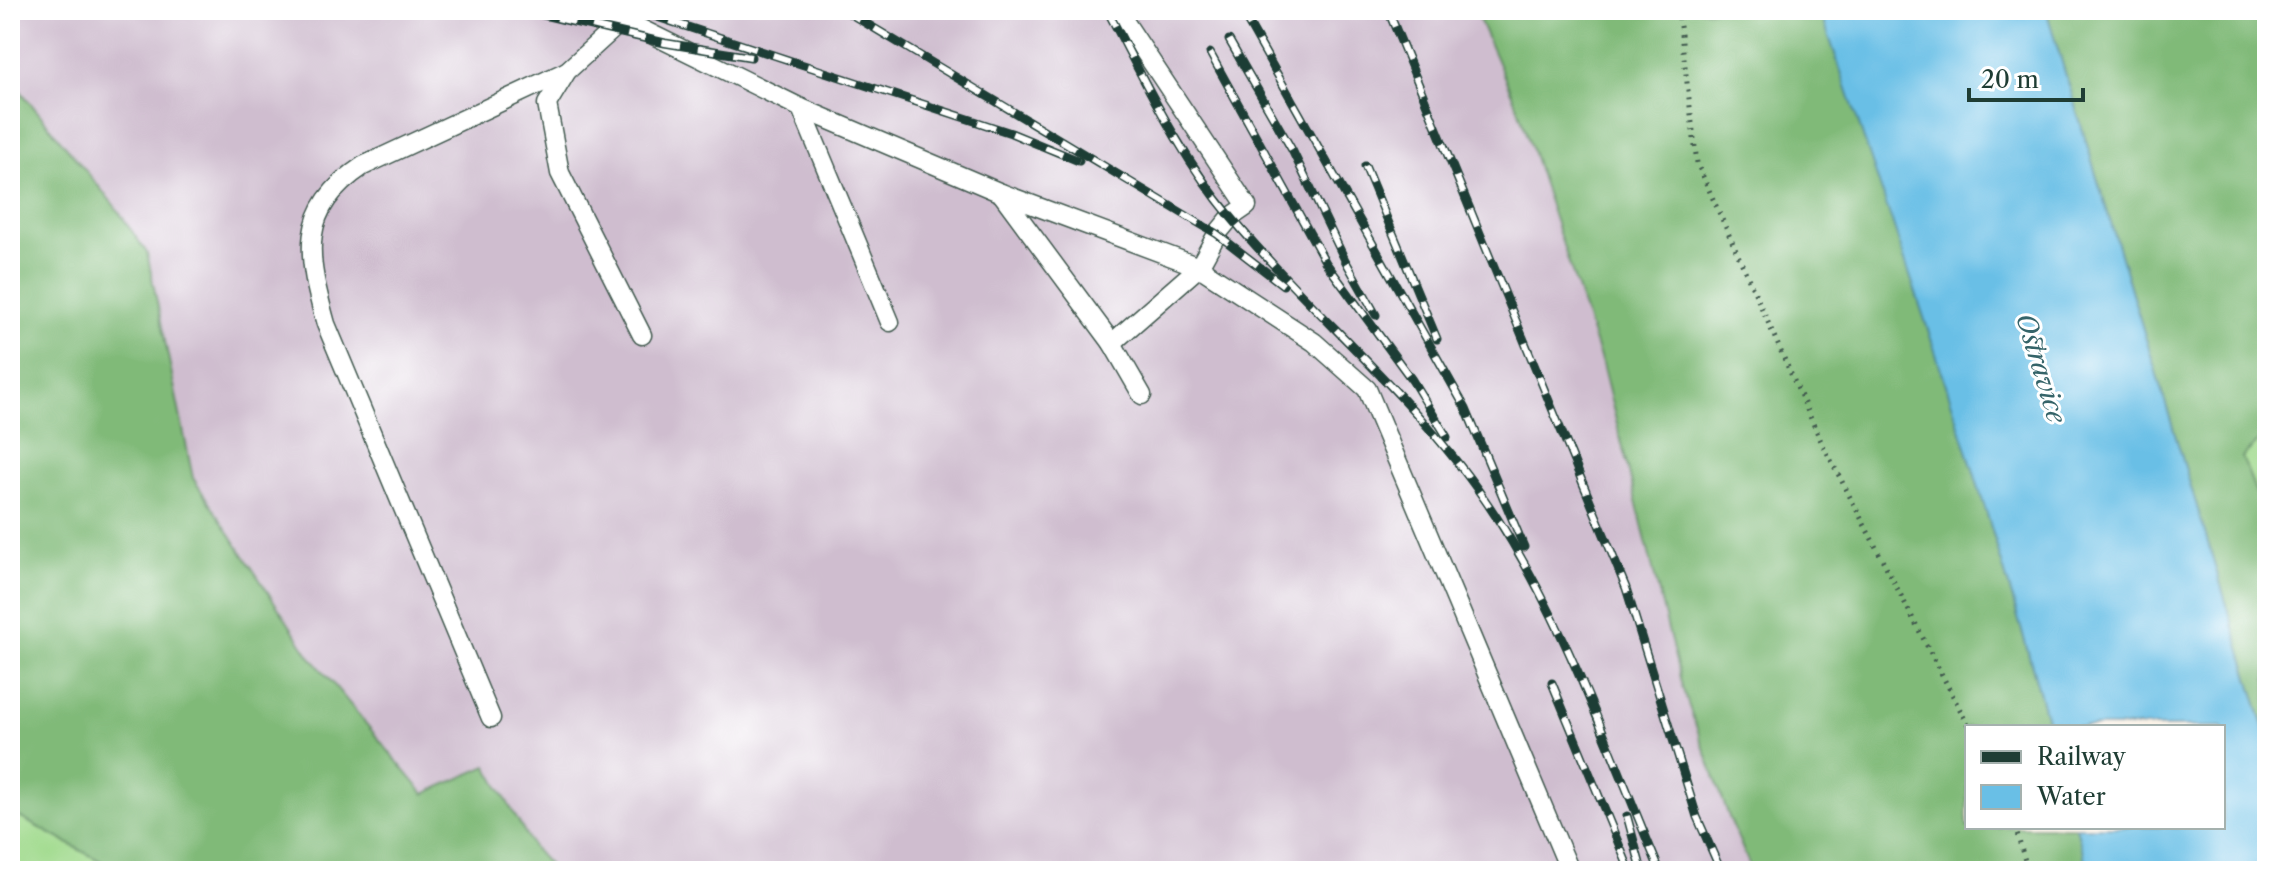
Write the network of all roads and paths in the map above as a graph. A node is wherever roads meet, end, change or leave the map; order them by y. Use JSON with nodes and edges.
{"nodes":[{"id":1,"x":592,"y":10,"type":"edge"},
{"id":2,"x":1117,"y":10,"type":"edge"},
{"id":3,"x":1678,"y":10,"type":"edge"},
{"id":4,"x":625,"y":15,"type":"edge"},
{"id":5,"x":567,"y":71,"type":"junction"},
{"id":6,"x":801,"y":108,"type":"junction"},
{"id":7,"x":1001,"y":193,"type":"junction"},
{"id":8,"x":1199,"y":267,"type":"junction"},
{"id":9,"x":890,"y":322,"type":"dead end"},
{"id":10,"x":642,"y":335,"type":"dead end"},
{"id":11,"x":1112,"y":343,"type":"junction"},
{"id":12,"x":1142,"y":395,"type":"dead end"},
{"id":13,"x":491,"y":718,"type":"dead end"},
{"id":14,"x":1968,"y":725,"type":"edge"},
{"id":15,"x":2016,"y":829,"type":"edge"},
{"id":16,"x":1570,"y":871,"type":"edge"},
{"id":17,"x":2028,"y":871,"type":"edge"}],
"edges":[{"from":1,"to":4,"type":"lane"},
{"from":2,"to":8,"type":"lane"},
{"from":3,"to":14,"type":"path"},
{"from":4,"to":5,"type":"lane"},
{"from":4,"to":6,"type":"lane"},
{"from":5,"to":10,"type":"lane"},
{"from":5,"to":13,"type":"lane"},
{"from":6,"to":7,"type":"lane"},
{"from":6,"to":9,"type":"lane"},
{"from":7,"to":8,"type":"lane"},
{"from":7,"to":11,"type":"lane"},
{"from":8,"to":11,"type":"lane"},
{"from":8,"to":16,"type":"lane"},
{"from":11,"to":12,"type":"lane"},
{"from":15,"to":17,"type":"path"}]}
